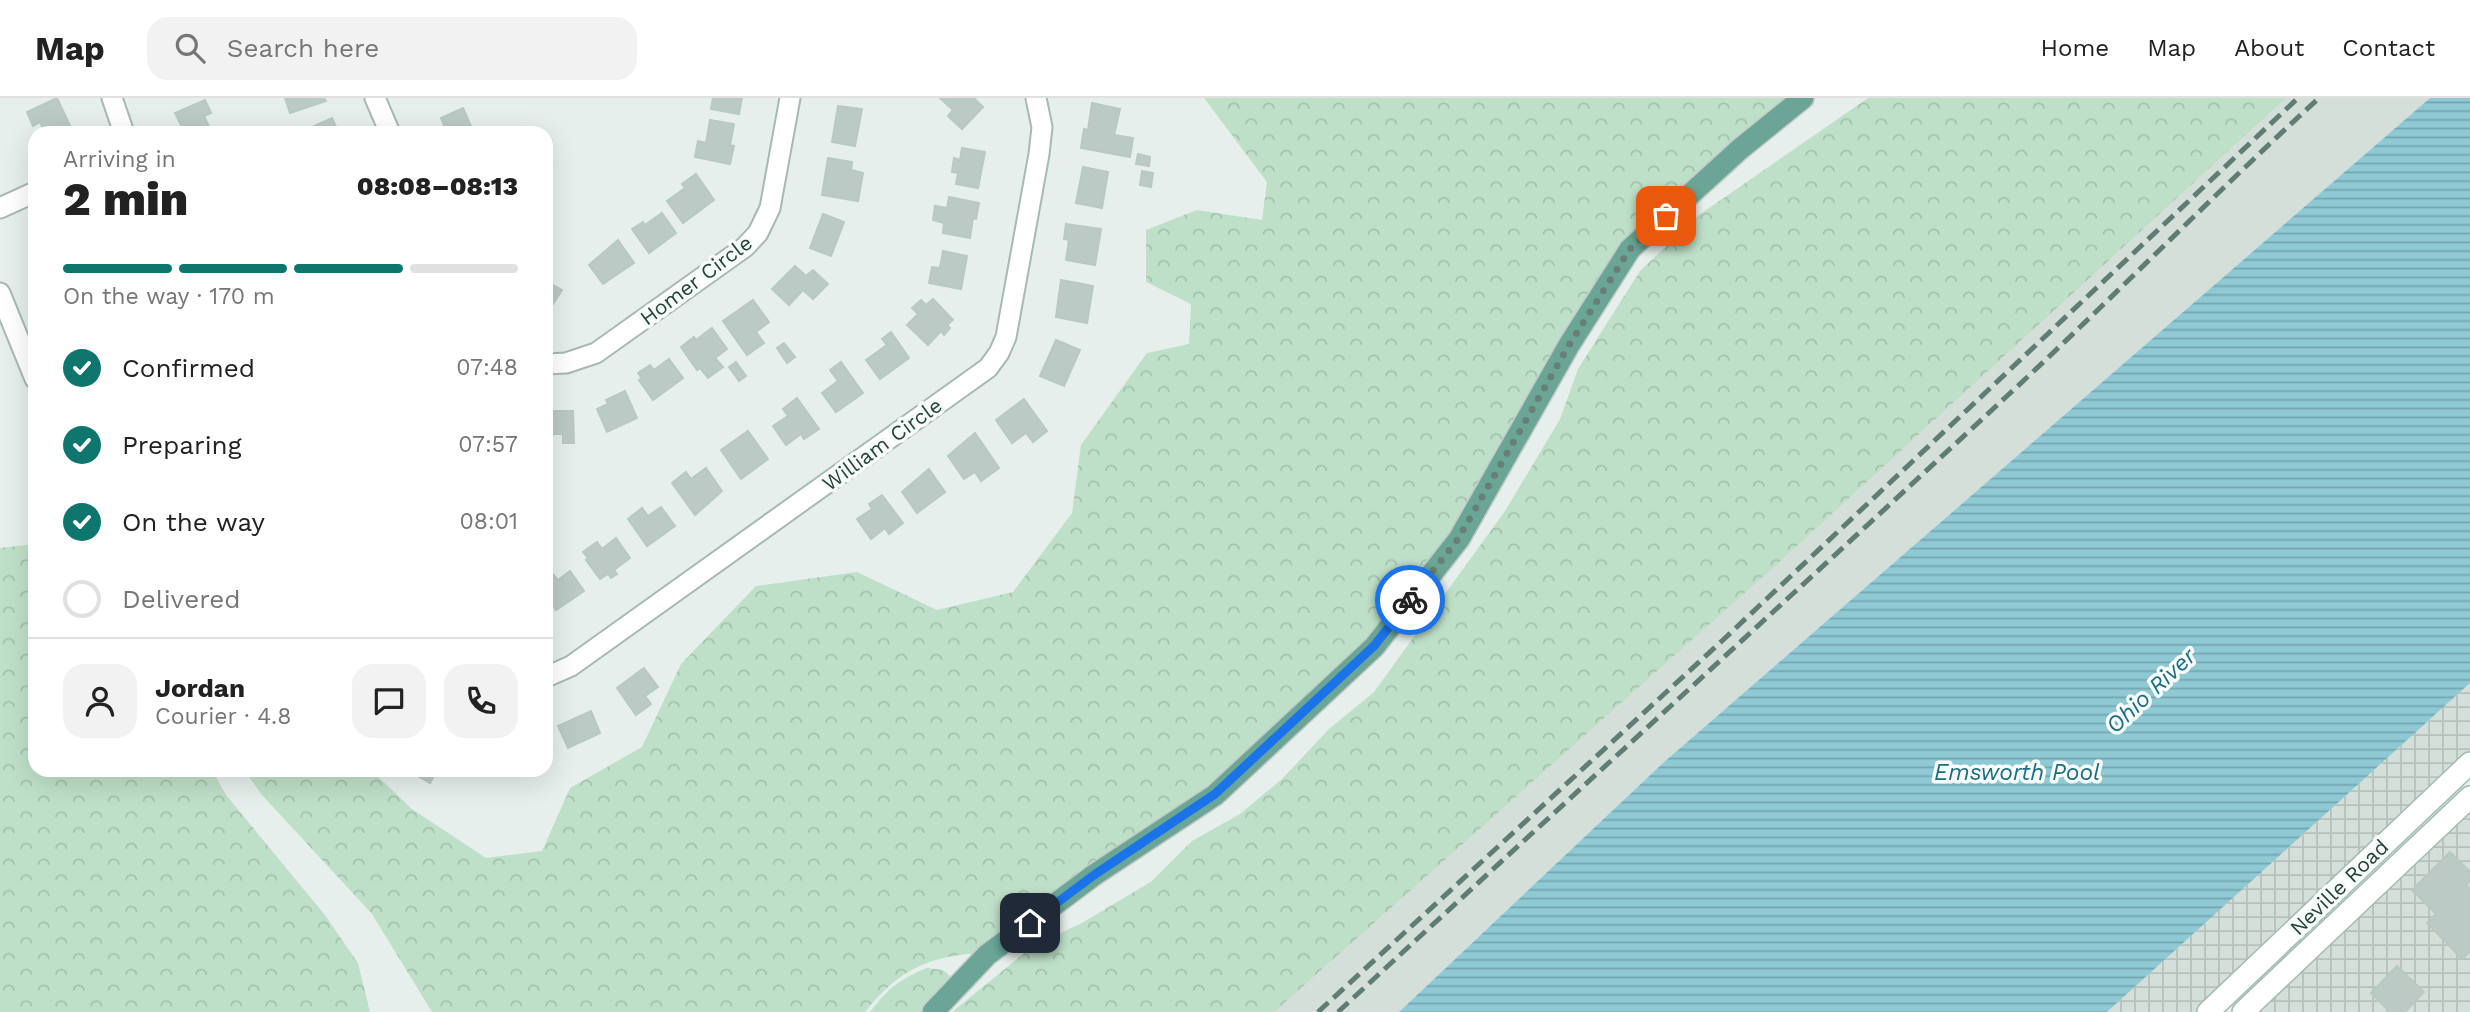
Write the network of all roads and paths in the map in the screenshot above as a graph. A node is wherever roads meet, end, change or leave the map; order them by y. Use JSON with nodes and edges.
{"nodes":[{"id":1,"x":112,"y":98,"type":"edge"},
{"id":2,"x":374,"y":98,"type":"edge"},
{"id":3,"x":790,"y":98,"type":"edge"},
{"id":4,"x":1037,"y":98,"type":"edge"},
{"id":5,"x":1802,"y":98,"type":"edge"},
{"id":6,"x":122,"y":126,"type":"edge"},
{"id":7,"x":387,"y":126,"type":"edge"},
{"id":8,"x":28,"y":195,"type":"edge"},
{"id":9,"x":0,"y":208,"type":"edge"},
{"id":10,"x":0,"y":293,"type":"edge"},
{"id":11,"x":28,"y":362,"type":"edge"},
{"id":12,"x":553,"y":364,"type":"edge"},
{"id":13,"x":553,"y":674,"type":"edge"},
{"id":14,"x":2470,"y":763,"type":"edge"},
{"id":15,"x":2470,"y":797,"type":"edge"},
{"id":16,"x":933,"y":1012,"type":"edge"},
{"id":17,"x":2208,"y":1012,"type":"edge"},
{"id":18,"x":2244,"y":1012,"type":"edge"}],
"edges":[{"from":1,"to":6,"type":"street"},
{"from":2,"to":7,"type":"street"},
{"from":3,"to":12,"type":"street","name":"Homer Circle"},
{"from":4,"to":13,"type":"street","name":"William Circle"},
{"from":5,"to":16,"type":"main road"},
{"from":8,"to":9,"type":"street"},
{"from":10,"to":11,"type":"street"},
{"from":14,"to":17,"type":"main road","name":"Neville Road"},
{"from":15,"to":18,"type":"main road","name":"Neville Road"}]}
